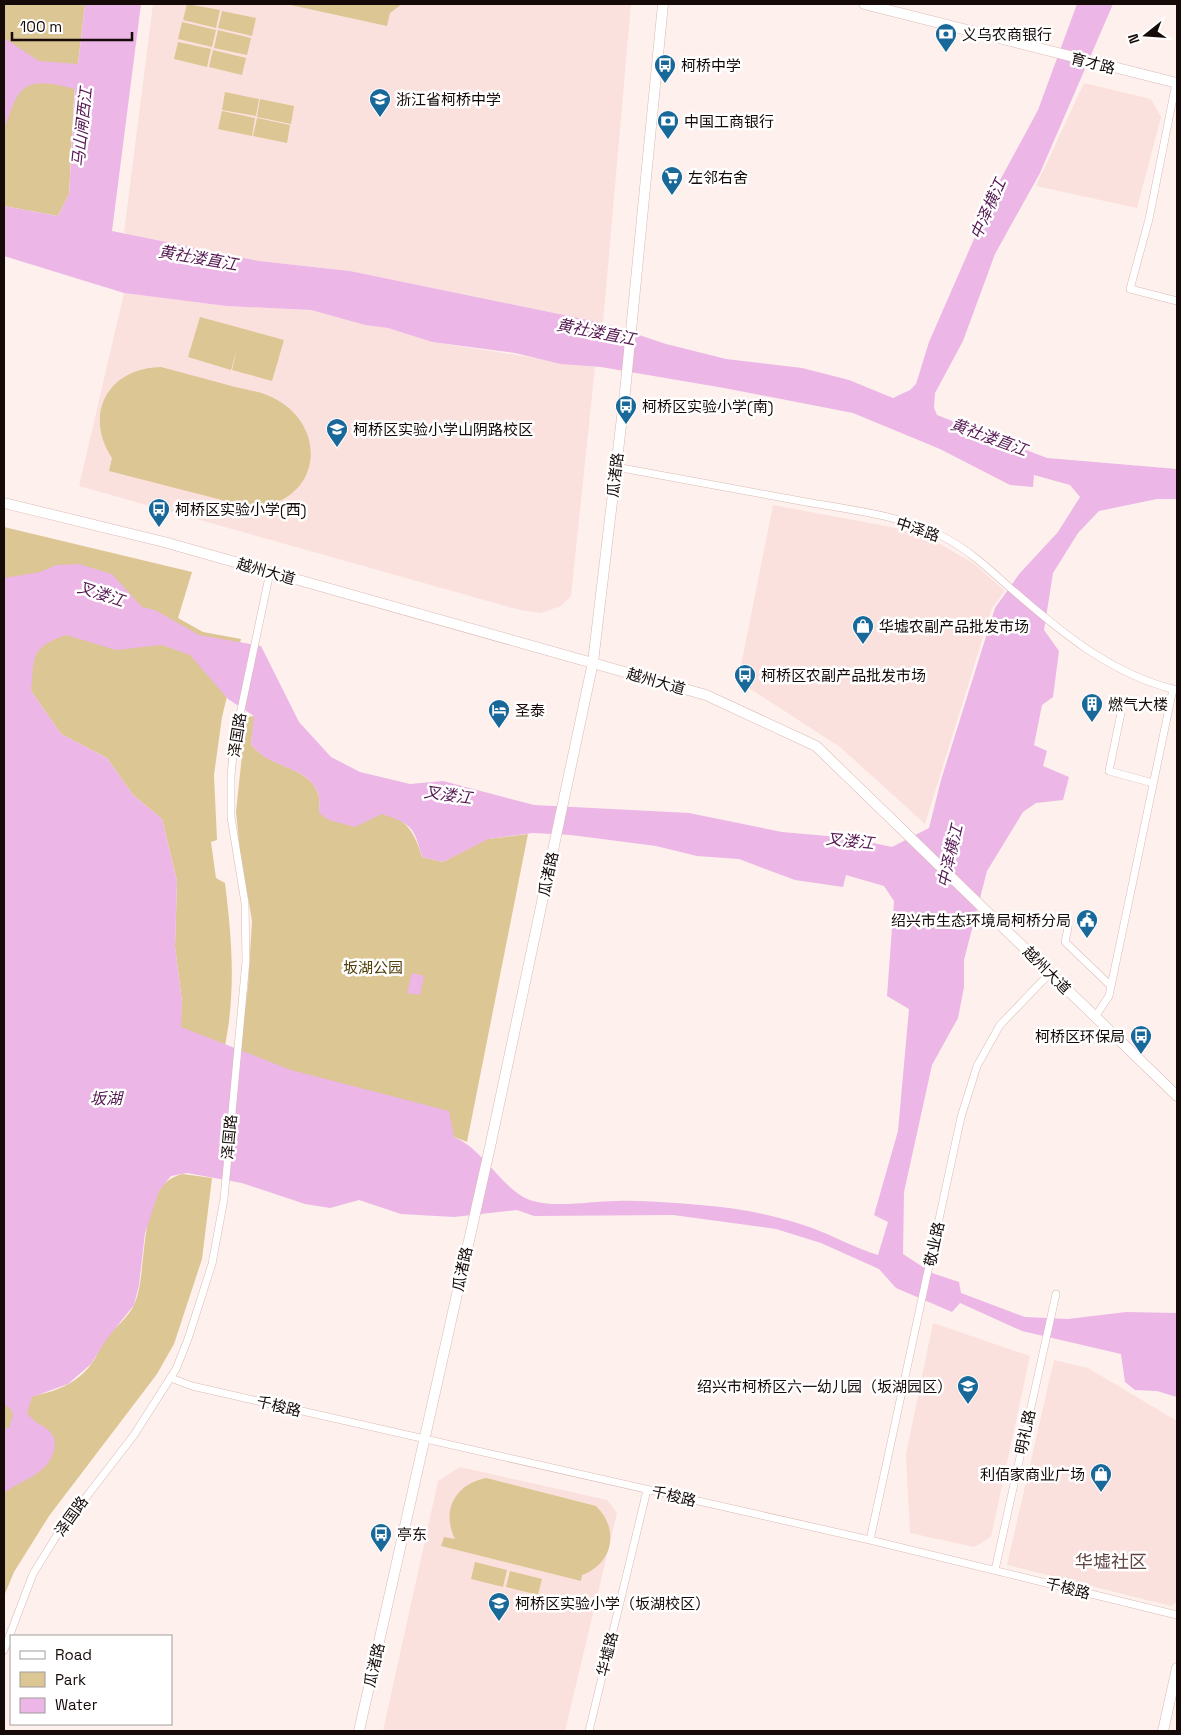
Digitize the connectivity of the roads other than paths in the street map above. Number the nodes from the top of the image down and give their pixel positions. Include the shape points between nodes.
1 (663, 4) edge
2 (864, 4) edge
3 (1177, 83) edge
4 (1177, 301) edge
5 (616, 467) junction
6 (4, 503) edge
7 (270, 572) junction
8 (593, 662) junction
9 (1175, 689) edge
10 (1121, 713) dead end
11 (1153, 783) junction
12 (1068, 928) dead end
13 (1050, 974) junction
14 (1111, 986) junction
15 (1095, 1017) junction
16 (1177, 1096) edge
17 (1056, 1294) dead end
18 (170, 1378) junction
19 (425, 1439) junction
20 (647, 1490) junction
21 (870, 1540) junction
22 (994, 1570) junction
23 (1177, 1615) edge
24 (4, 1650) edge
25 (1177, 1668) edge
26 (359, 1731) edge
27 (589, 1731) edge
28 (1163, 1731) edge

1 - 5 street, 瓜渚路
2 - 3 street, 育才路
3 - 4 street via 1149,219 1130,289
5 - 8 street, 瓜渚路
5 - 9 street, 中泽路 via 862,512 918,526 972,553 1090,652
6 - 7 street, 越州大道
7 - 8 street, 越州大道
7 - 18 street, 泽国路 via 233,751 231,809 245,903 246,961 224,1199 204,1293
8 - 13 street, 越州大道 via 706,695 816,746
8 - 19 street, 瓜渚路
9 - 11 street
10 - 11 street via 1109,771
11 - 14 street
12 - 14 street via 1065,942
13 - 15 street, 越州大道
13 - 21 street, 敬业路 via 1000,1025 977,1066 961,1117
14 - 15 street via 1109,996
15 - 16 street, 越州大道
17 - 22 street, 明礼路
18 - 19 street, 千梭路 via 192,1386
18 - 24 street, 泽国路 via 134,1435 57,1535 33,1574
19 - 20 street, 千梭路
19 - 26 street, 瓜渚路
20 - 21 street, 千梭路
20 - 27 street, 华墟路
21 - 22 street, 千梭路
22 - 23 street, 千梭路
25 - 28 street

